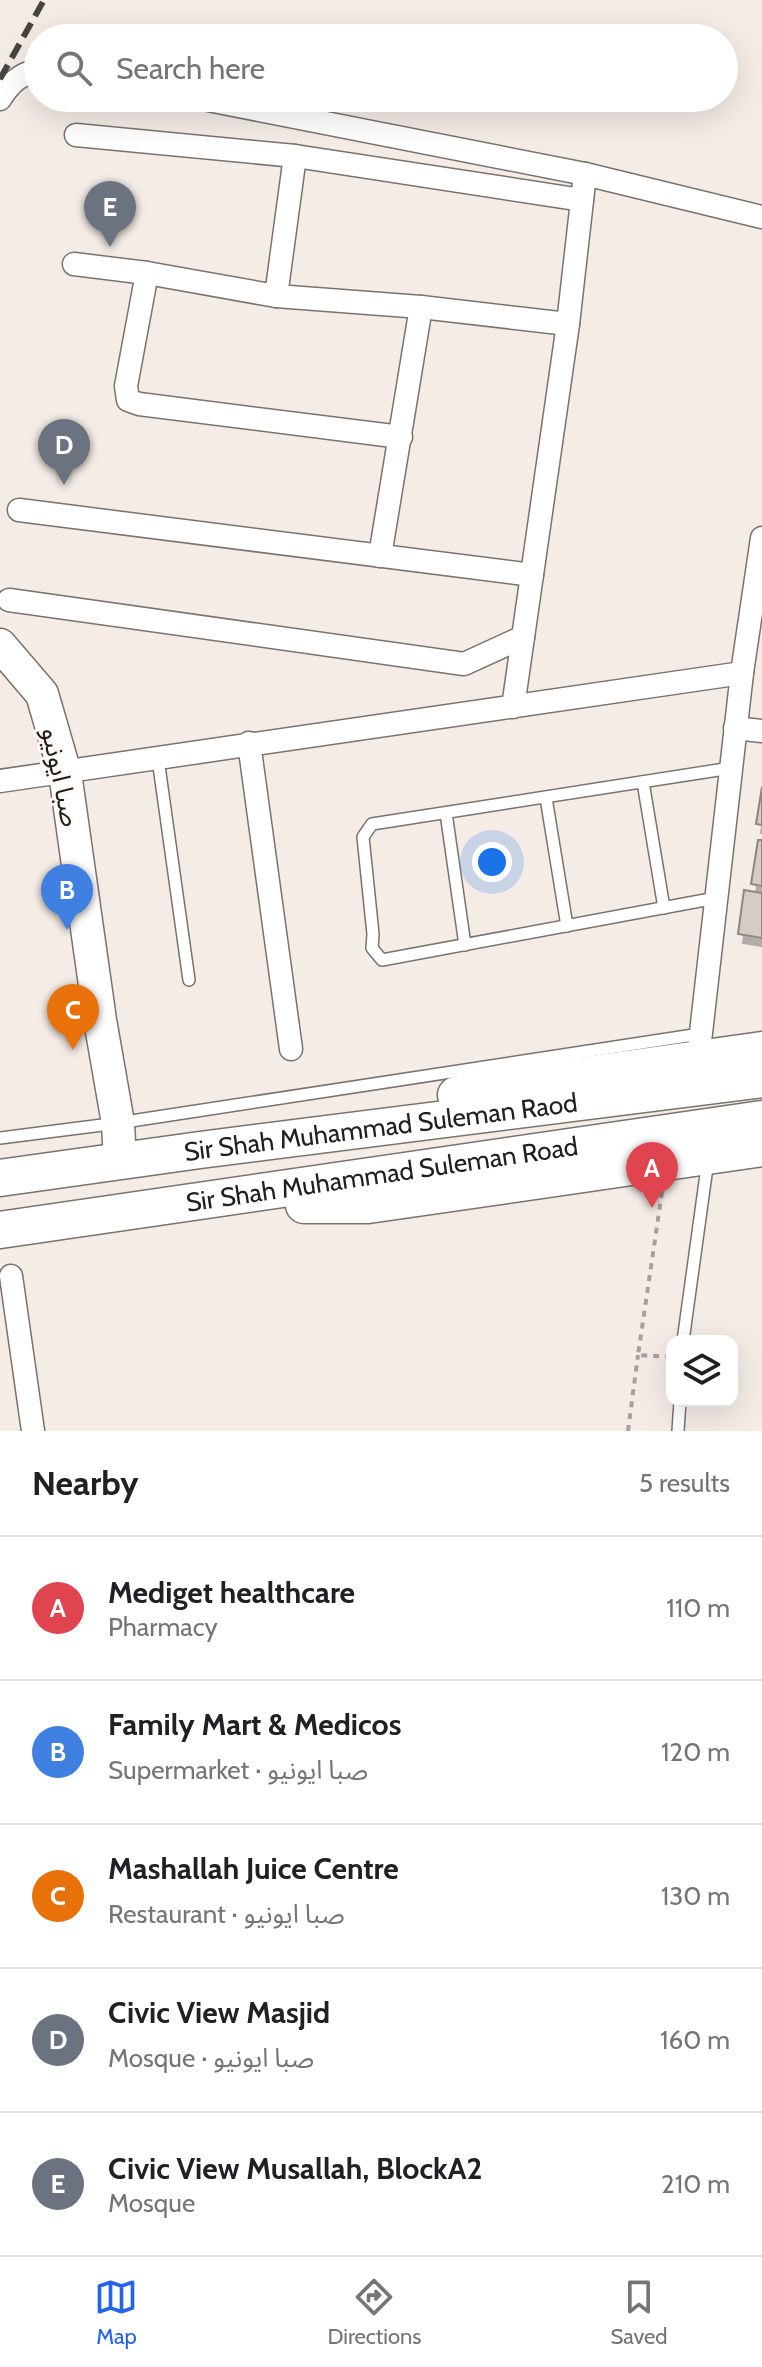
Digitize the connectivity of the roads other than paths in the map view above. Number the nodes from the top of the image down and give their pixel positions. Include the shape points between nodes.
1 (24, 74) edge
2 (0, 99) edge
3 (269, 112) edge
4 (76, 135) dead end
5 (295, 156) junction
6 (585, 174) junction
7 (582, 200) junction
8 (762, 217) edge
9 (74, 264) dead end
10 (147, 273) junction
11 (276, 296) junction
12 (421, 307) junction
13 (568, 324) junction
14 (401, 437) junction
15 (19, 510) dead end
16 (762, 538) edge
17 (380, 556) junction
18 (532, 575) junction
19 (9, 600) dead end
20 (523, 637) junction
21 (0, 645) edge
22 (742, 673) junction
23 (513, 707) junction
24 (735, 728) junction
25 (762, 731) edge
26 (249, 743) junction
27 (158, 759) junction
28 (731, 768) junction
29 (65, 773) junction
30 (0, 781) edge
31 (643, 782) junction
32 (546, 798) junction
33 (446, 813) junction
34 (716, 898) junction
35 (664, 908) junction
36 (567, 926) junction
37 (465, 945) junction
38 (189, 980) dead end
39 (699, 1046) junction
40 (291, 1049) dead end
41 (762, 1050) edge
42 (762, 1079) edge
43 (762, 1119) edge
44 (118, 1123) junction
45 (0, 1138) edge
46 (762, 1148) edge
47 (200, 1150) junction
48 (762, 1154) edge
49 (708, 1156) junction
50 (120, 1162) junction
51 (0, 1178) edge
52 (187, 1204) junction
53 (0, 1230) edge
54 (5, 1277) edge
55 (684, 1335) edge
56 (680, 1407) edge
57 (33, 1431) edge
58 (678, 1431) edge

1 - 2 street
3 - 6 street
4 - 5 street
5 - 7 street
5 - 11 street
6 - 7 street
6 - 8 street
7 - 13 street
9 - 10 street
10 - 11 street
10 - 14 street via 126,386 128,400
11 - 12 street
12 - 13 street
12 - 14 street
13 - 18 street
14 - 17 street
15 - 17 street
16 - 22 street
17 - 18 street
18 - 20 street
19 - 20 street via 464,664
20 - 23 street
21 - 29 main road, صبا ایونیو via 42,694
22 - 23 street
22 - 24 street
23 - 26 street
24 - 25 street
24 - 28 street
26 - 27 street
26 - 40 street
27 - 29 street
27 - 38 lane
28 - 31 lane
28 - 34 street
29 - 30 street
29 - 44 main road, صبا ایونیو
31 - 32 lane
31 - 35 lane
32 - 33 lane
32 - 36 lane
33 - 37 lane
33 - 37 lane via 372,824 363,837 372,948 382,960
34 - 35 lane
34 - 39 street
35 - 36 lane
36 - 37 lane
39 - 41 highway
39 - 44 lane
39 - 47 highway
42 - 47 highway, Sir Shah Muhammad Suleman Raod
43 - 52 highway, Sir Shah Muhammad Suleman Road
44 - 45 lane
44 - 50 main road, صبا ایونیو
46 - 49 highway
47 - 50 highway, Sir Shah Muhammad Suleman Raod
48 - 49 highway
49 - 52 highway via 368,1205
49 - 55 lane
50 - 51 highway, Sir Shah Muhammad Suleman Raod
52 - 53 highway, Sir Shah Muhammad Suleman Road
54 - 57 street
56 - 58 lane

